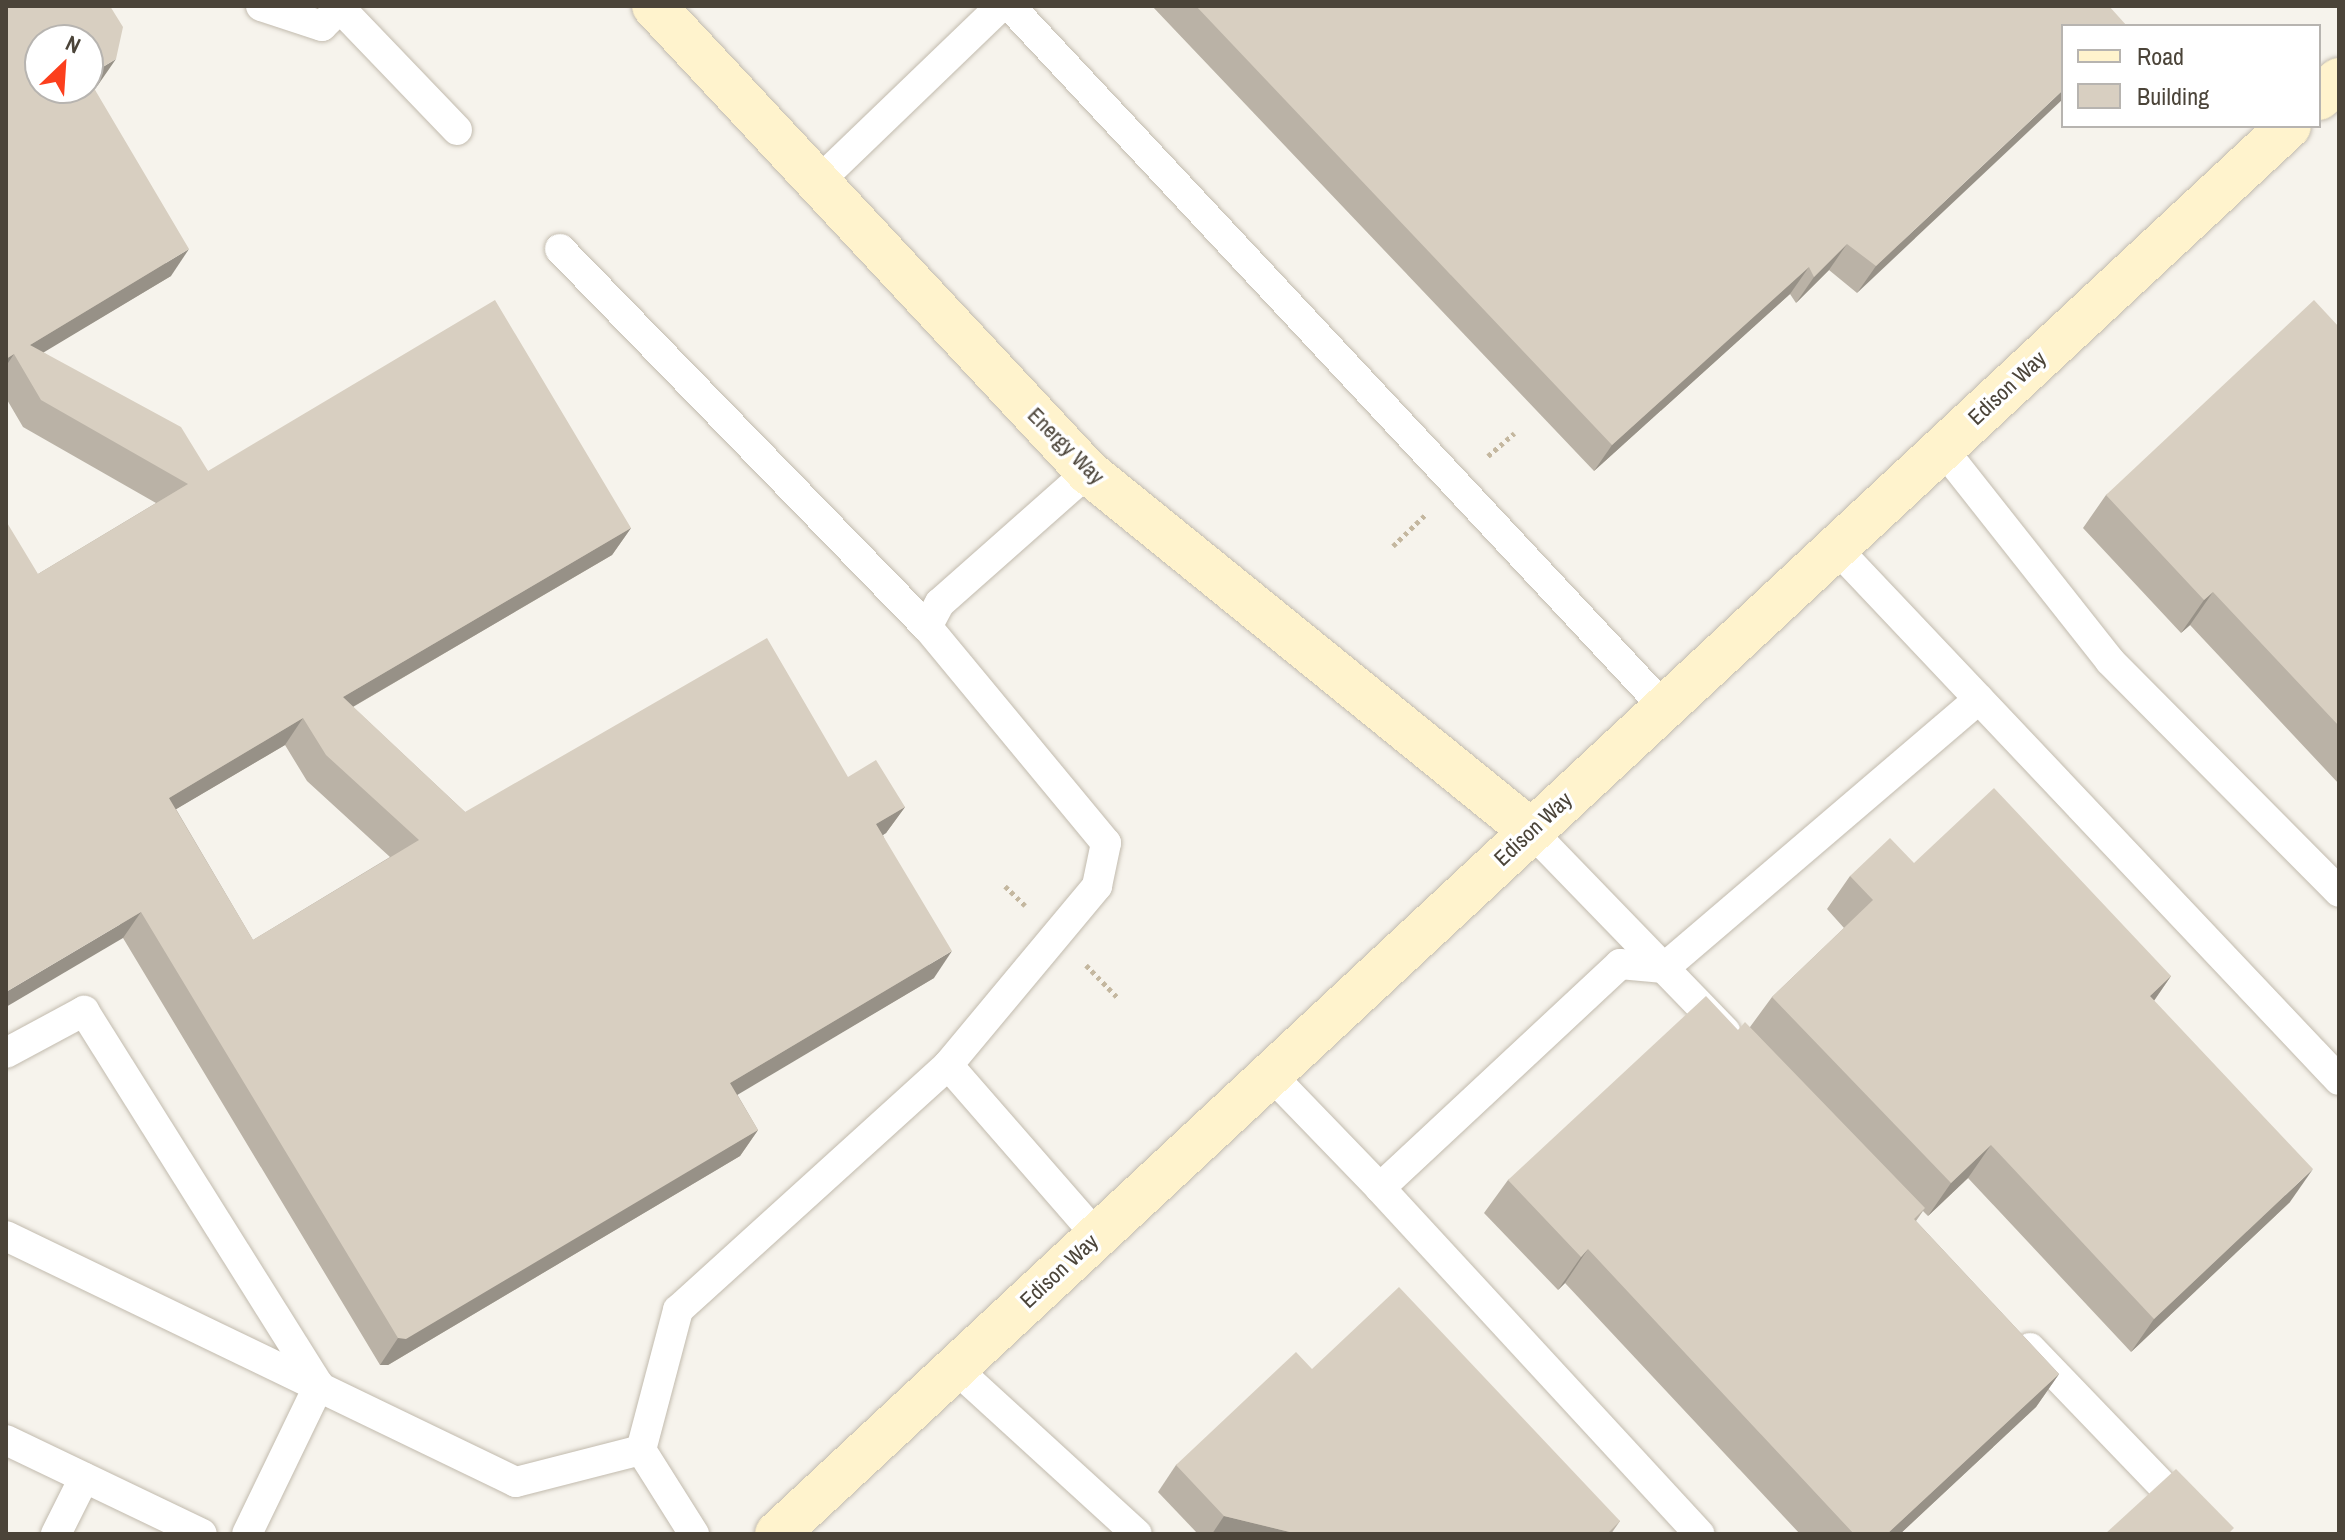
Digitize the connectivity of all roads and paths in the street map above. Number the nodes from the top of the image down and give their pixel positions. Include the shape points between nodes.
1 (261, 6) edge
2 (654, 6) edge
3 (1001, 6) edge
4 (1010, 6) edge
5 (341, 7) edge
6 (2339, 80) edge
7 (2321, 96) edge
8 (2287, 128) edge
9 (457, 130) dead end
10 (817, 183) junction
11 (560, 249) dead end
12 (1942, 448) junction
13 (1088, 472) junction
14 (1836, 548) junction
15 (927, 627) junction
16 (1979, 699) junction
17 (1664, 707) junction
18 (1531, 831) junction
19 (2339, 892) edge
20 (1664, 968) junction
21 (1741, 1047) edge
22 (6, 1053) edge
23 (948, 1065) junction
24 (1270, 1074) junction
25 (2339, 1080) edge
26 (1380, 1188) junction
27 (6, 1236) edge
28 (1097, 1236) junction
29 (2013, 1330) edge
30 (955, 1368) junction
31 (319, 1385) junction
32 (6, 1440) edge
33 (641, 1450) junction
34 (84, 1478) junction
35 (56, 1534) edge
36 (202, 1534) edge
37 (247, 1534) edge
38 (694, 1534) edge
39 (777, 1534) edge
40 (1137, 1534) edge
41 (1699, 1534) edge
42 (2209, 1534) edge

1 - 5 lane via 322,26
2 - 10 street, Energy Way
3 - 10 lane
4 - 17 lane
5 - 9 lane
6 - 7 street
8 - 12 street, Edison Way
10 - 13 street, Energy Way
11 - 15 lane
12 - 14 street, Edison Way
12 - 19 lane via 2110,661
13 - 15 lane via 940,603
13 - 18 street, Energy Way
14 - 16 lane
14 - 17 street, Edison Way
15 - 23 lane via 1106,843 1097,886
16 - 20 lane
16 - 25 lane
17 - 18 street, Edison Way
18 - 20 lane
18 - 24 street, Edison Way
20 - 21 lane
20 - 26 lane via 1620,964
22 - 31 lane via 84,1011
23 - 28 lane
23 - 33 lane via 678,1310
24 - 26 lane
24 - 28 street, Edison Way
26 - 41 lane
27 - 31 lane
28 - 30 street, Edison Way
29 - 42 lane
30 - 39 street, Edison Way
30 - 40 lane
31 - 33 lane via 516,1482
31 - 37 lane
32 - 34 lane
33 - 38 lane
34 - 35 lane
34 - 36 lane

